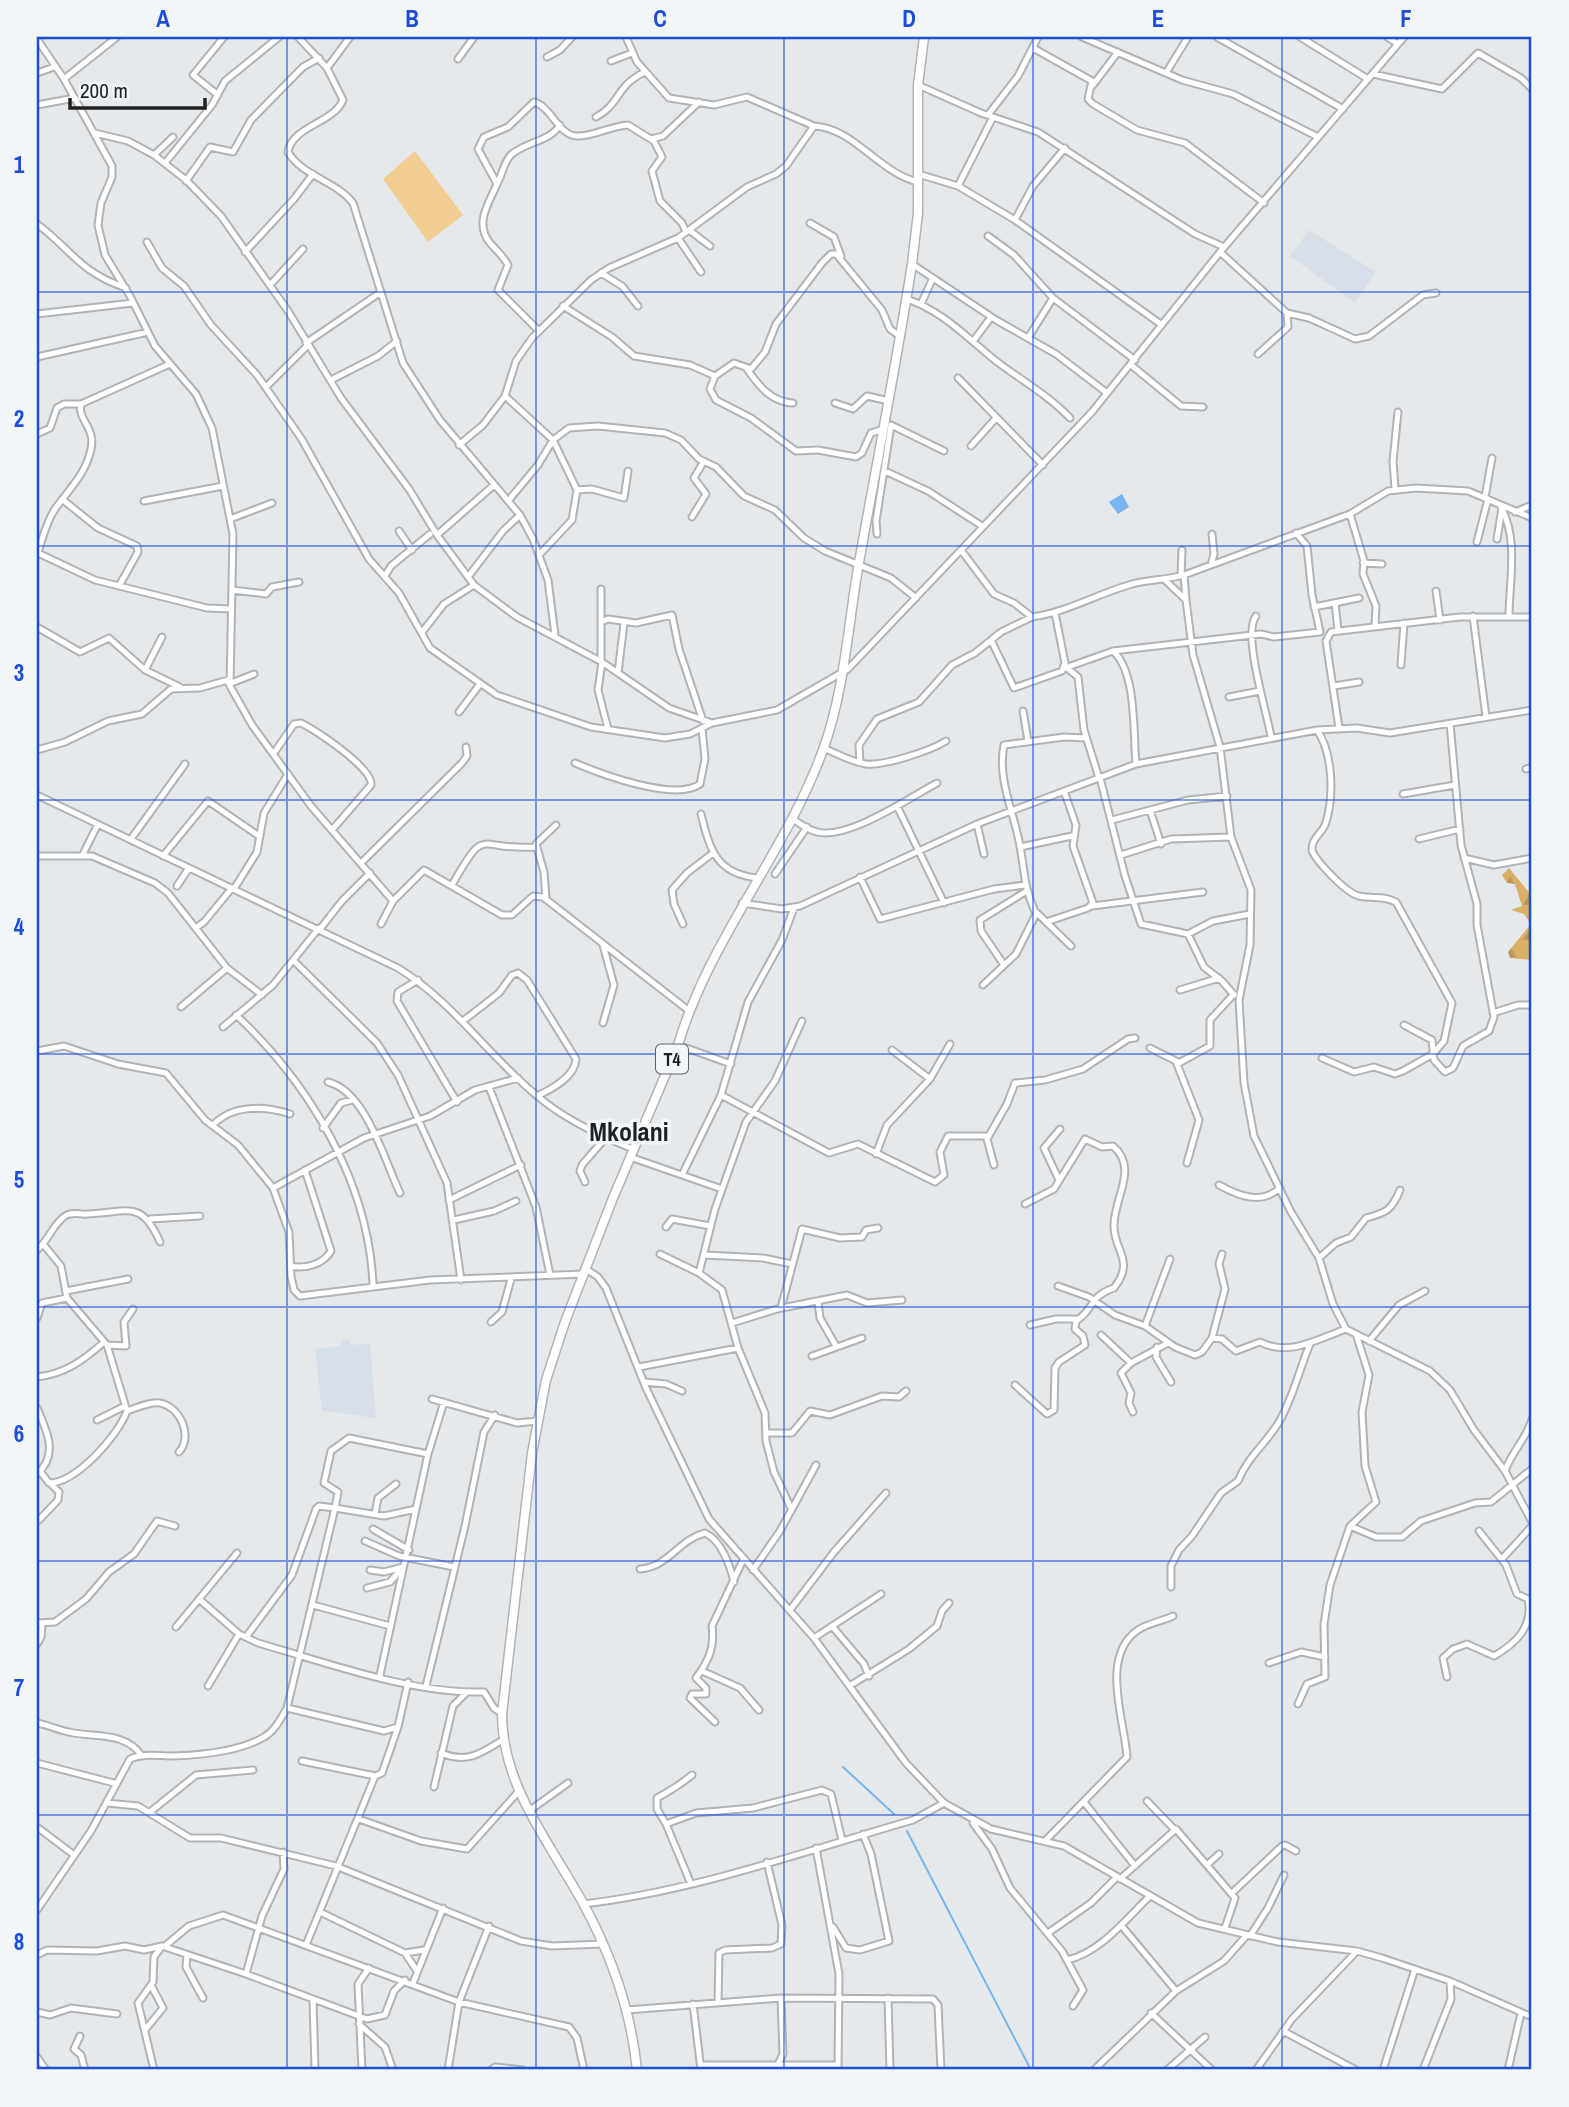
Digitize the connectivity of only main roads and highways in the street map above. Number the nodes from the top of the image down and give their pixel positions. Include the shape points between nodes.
1 (924, 37) edge
2 (636, 2070) edge

1 - 2 highway, T4 via 912,264 887,426 824,748 793,819 742,903 688,1010 555,1350 537,1421 502,1714 507,1759 529,1811 603,1944 627,2010

